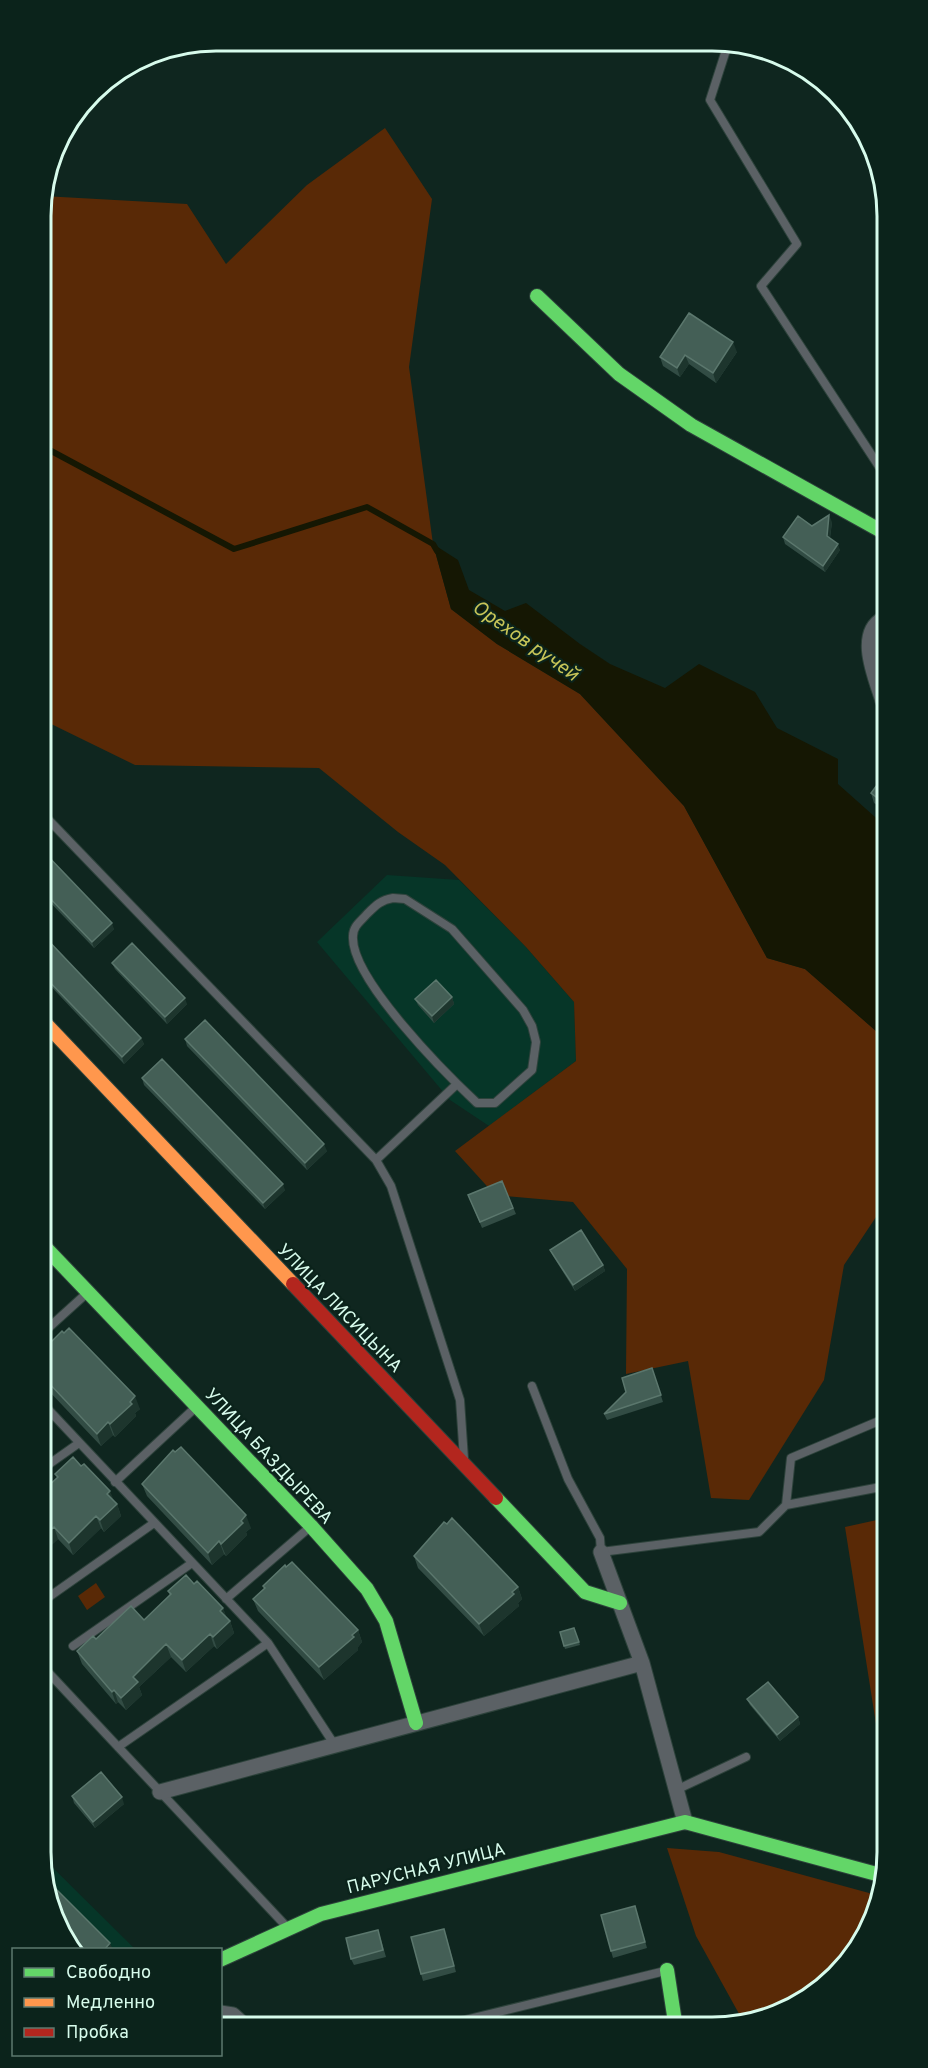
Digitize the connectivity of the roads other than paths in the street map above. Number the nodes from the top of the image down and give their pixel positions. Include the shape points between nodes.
1 (726, 52) edge
2 (537, 296) dead end
3 (877, 463) edge
4 (877, 529) edge
5 (877, 622) edge
6 (877, 681) edge
7 (51, 822) edge
8 (51, 1029) edge
9 (457, 1084) junction
10 (376, 1160) junction
11 (51, 1253) edge
12 (88, 1292) junction
13 (51, 1326) edge
14 (532, 1386) dead end
15 (197, 1406) junction
16 (51, 1413) edge
17 (877, 1422) edge
18 (79, 1443) junction
19 (51, 1463) edge
20 (464, 1464) junction
21 (116, 1482) junction
22 (877, 1488) edge
23 (786, 1505) junction
24 (154, 1523) junction
25 (311, 1526) junction
26 (601, 1552) junction
27 (192, 1563) junction
28 (51, 1595) edge
29 (226, 1599) junction
30 (620, 1603) junction
31 (268, 1643) junction
32 (73, 1646) dead end
33 (642, 1663) junction
34 (51, 1675) edge
35 (416, 1723) junction
36 (334, 1744) junction
37 (118, 1747) junction
38 (746, 1757) dead end
39 (676, 1790) junction
40 (160, 1792) junction
41 (684, 1822) junction
42 (876, 1874) edge
43 (287, 1927) junction
44 (222, 1959) edge
45 (667, 1970) joint
46 (477, 2017) edge
47 (674, 2017) edge

1 - 3 lane via 710,100 797,244 761,286
2 - 4 street via 620,374 692,425
5 - 6 street via 870,634
7 - 10 lane
8 - 20 street, УЛИЦА ЛИСИЦЫНА
9 - 9 lane via 477,1103 495,1103 531,1070 536,1042 532,1026 523,1010 452,929 405,899 381,900 355,927 355,950 380,1000
9 - 10 lane
10 - 20 lane via 391,1186 460,1400
11 - 12 street, УЛИЦА БАЗДЫРЕВА
12 - 13 lane
12 - 15 street, УЛИЦА БАЗДЫРЕВА
14 - 26 lane via 568,1479 600,1538
15 - 21 lane
15 - 25 street, УЛИЦА БАЗДЫРЕВА
16 - 18 lane
17 - 23 lane via 790,1458
18 - 19 lane
18 - 21 lane
20 - 30 street, УЛИЦА ЛИСИЦЫНА via 585,1592
21 - 24 lane
22 - 23 lane
23 - 26 lane via 759,1532
24 - 27 lane
24 - 28 lane
25 - 29 lane
25 - 35 street, УЛИЦА БАЗДЫРЕВА via 367,1589 386,1621
26 - 30 street
27 - 29 lane
27 - 32 lane
29 - 31 lane
30 - 33 street
31 - 36 lane
31 - 37 lane
33 - 35 street
33 - 39 street
34 - 37 lane
35 - 36 street
36 - 40 street
37 - 40 lane
38 - 39 lane
39 - 41 street
40 - 43 lane
41 - 42 street
41 - 43 street, ПАРУСНАЯ УЛИЦА via 392,1895
43 - 44 street, ПАРУСНАЯ УЛИЦА via 255,1947
45 - 46 lane
45 - 47 street

